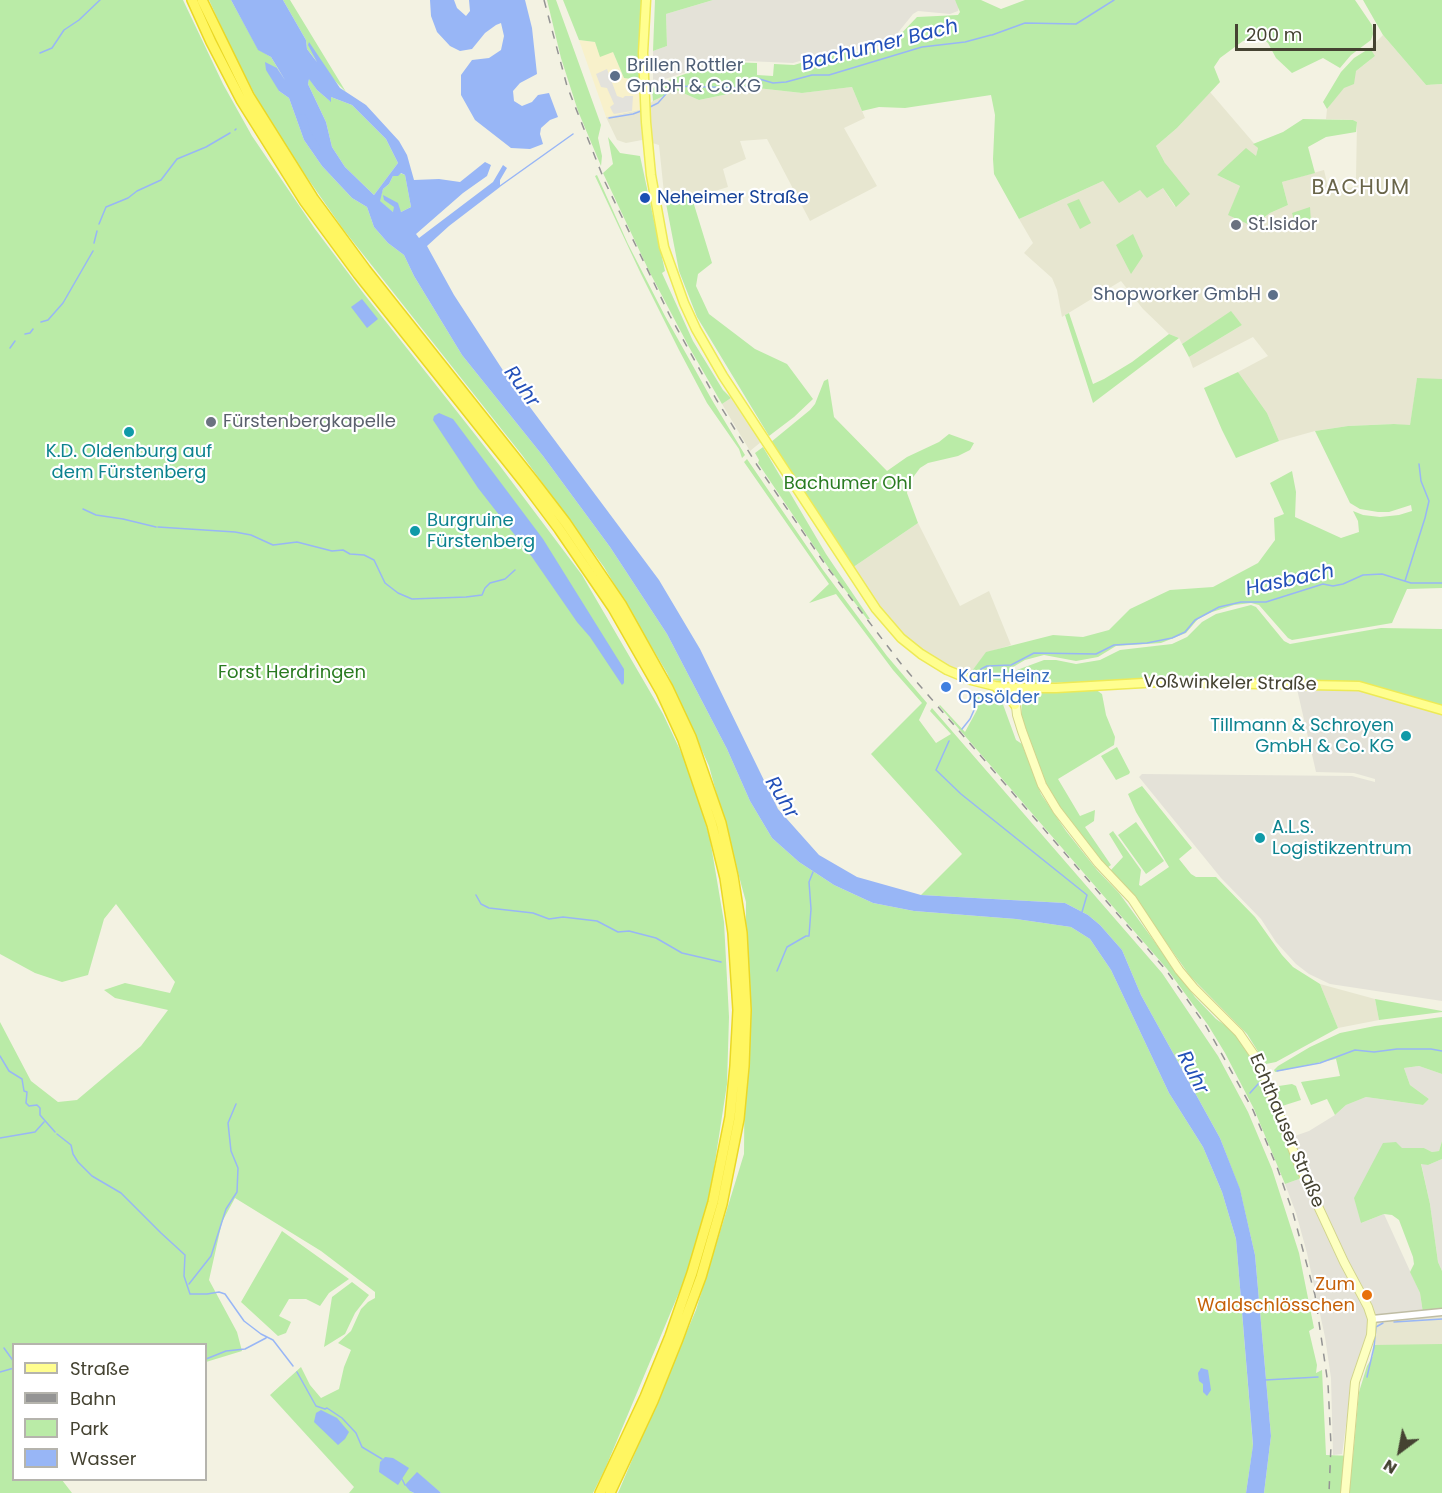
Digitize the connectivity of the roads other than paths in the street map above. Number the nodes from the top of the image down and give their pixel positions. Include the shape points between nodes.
1 (192, 0) edge
2 (202, 0) edge
3 (646, 0) edge
4 (994, 686) junction
5 (1014, 688) junction
6 (1015, 705) junction
7 (1442, 710) edge
8 (1442, 1312) edge
9 (1372, 1319) junction
10 (600, 1493) edge
11 (610, 1493) edge
12 (1345, 1493) edge

1 - 10 highway via 241,100 305,202 539,502 613,608 661,692 683,740 712,825 725,878 734,944 738,1010 730,1117 713,1202 692,1273 645,1397
2 - 11 highway via 249,96 313,198 372,279 560,515 621,604 669,688 691,736 721,823 742,933 746,1010 738,1119 722,1204 701,1277 657,1390
3 - 4 main road, Voßwinkeler Straße via 643,53 653,197 671,270 696,329 886,622 934,663
4 - 5 main road, Voßwinkeler Straße
4 - 6 main road
5 - 6 main road, Echthauser Straße
5 - 7 main road, Voßwinkeler Straße via 1161,682 1359,686
6 - 9 main road, Echthauser Straße via 1039,777 1057,810 1132,899 1189,982 1253,1052 1298,1163
8 - 9 street
9 - 12 main road via 1370,1341 1355,1382

